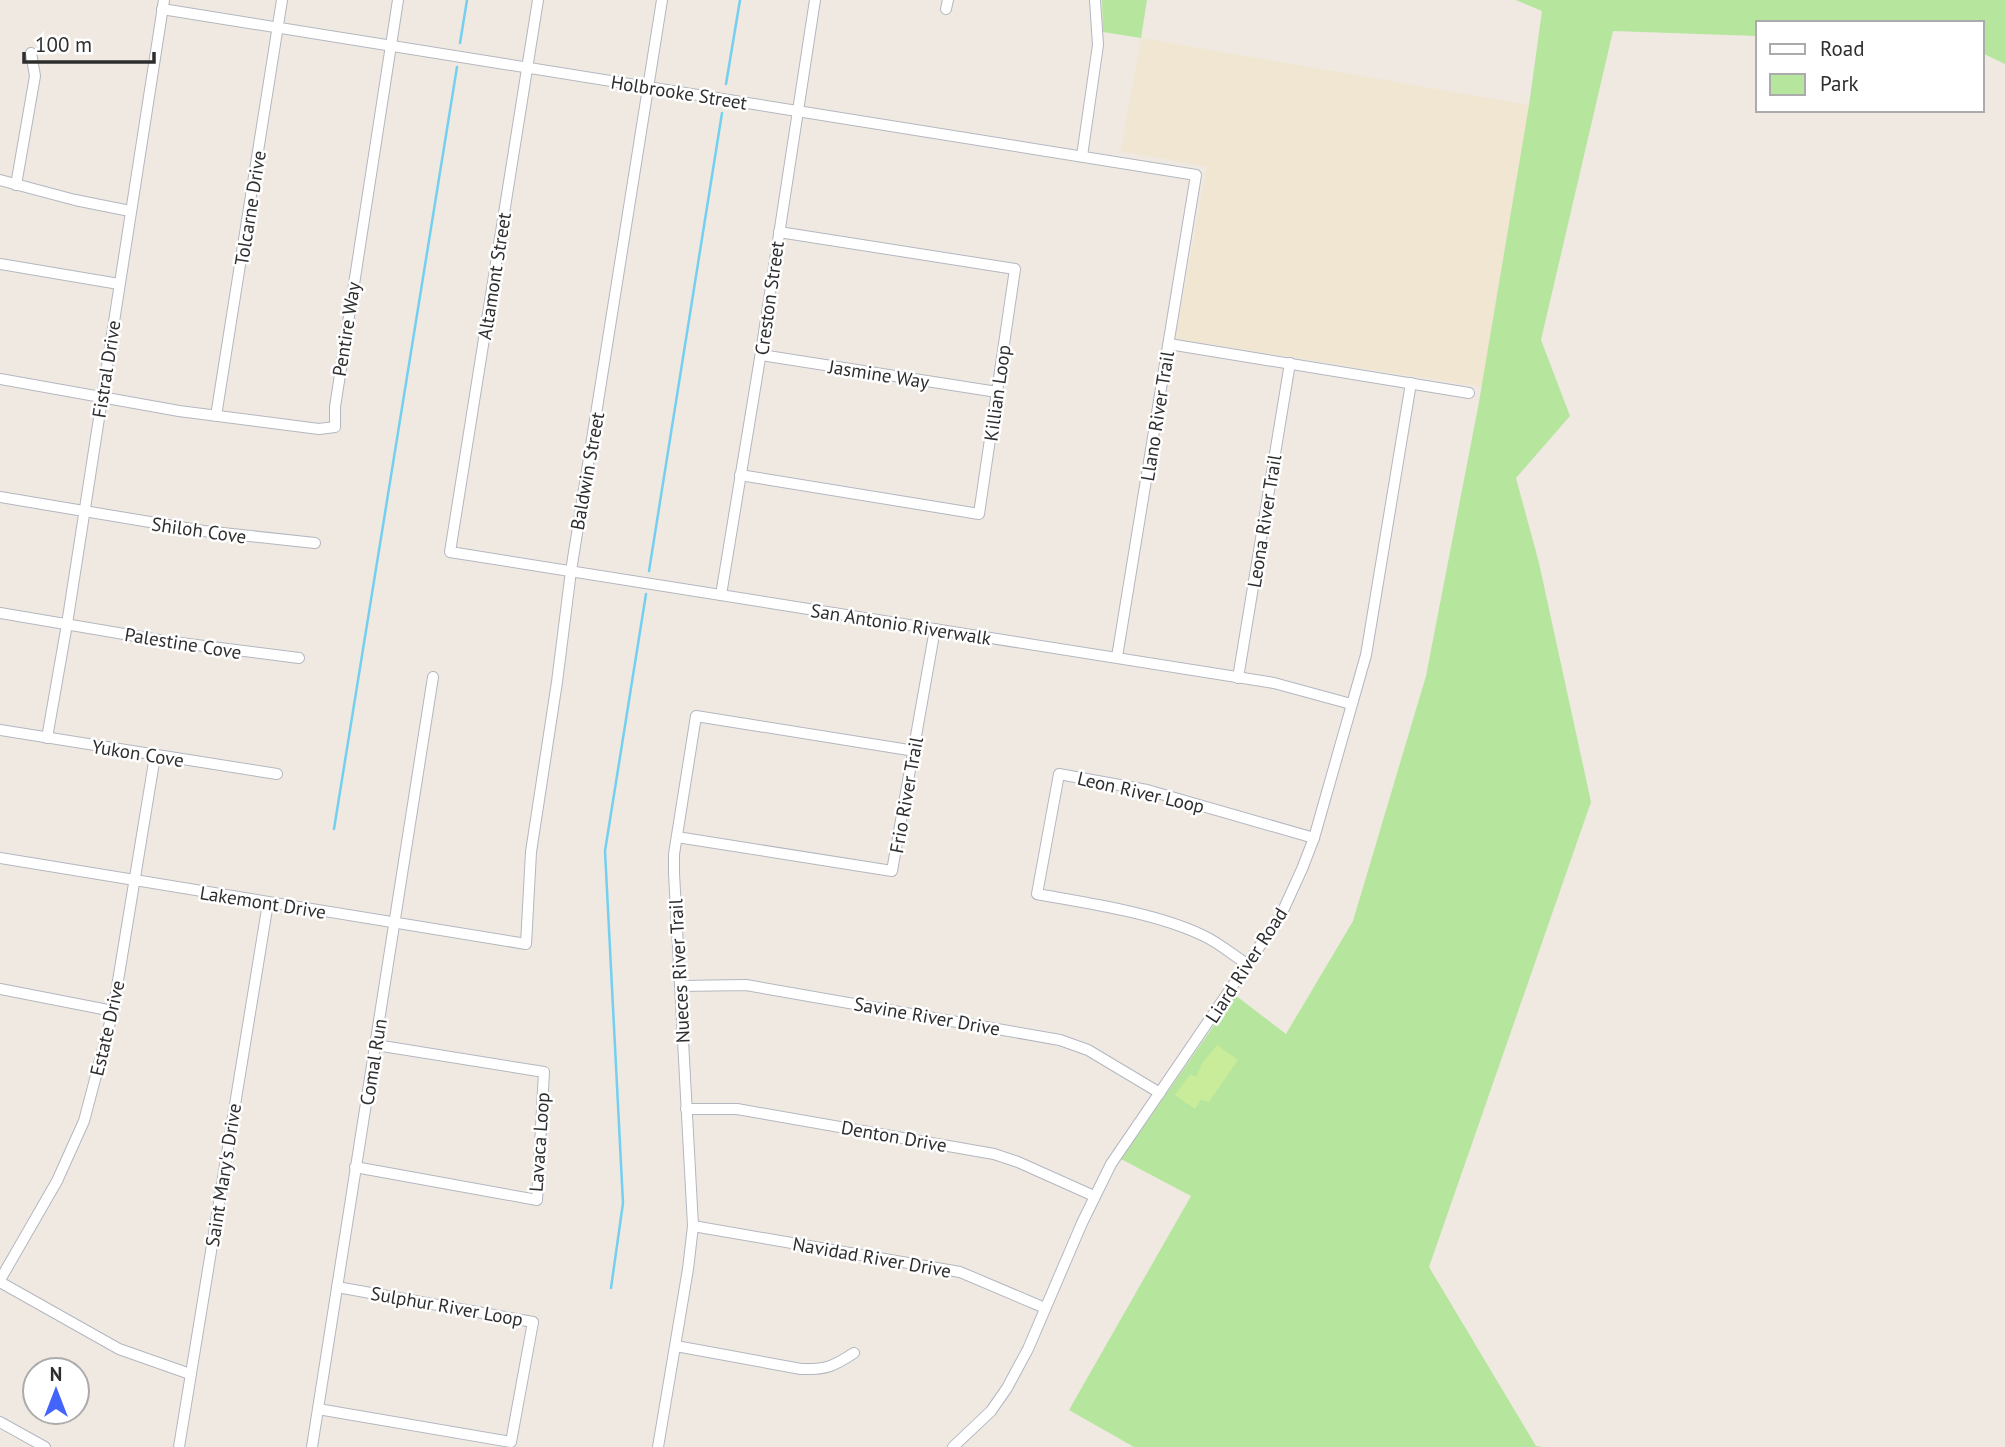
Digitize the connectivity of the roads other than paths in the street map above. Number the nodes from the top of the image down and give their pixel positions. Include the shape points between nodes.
1 (282, 0) edge
2 (398, 0) edge
3 (538, 0) edge
4 (662, 0) edge
5 (815, 0) edge
6 (1095, 0) edge
7 (163, 4) edge
8 (277, 27) junction
9 (391, 45) junction
10 (31, 53) dead end
11 (527, 67) junction
12 (649, 87) junction
13 (798, 111) junction
14 (1082, 156) junction
15 (1196, 175) joint
16 (0, 180) edge
17 (16, 185) junction
18 (130, 211) junction
19 (779, 232) junction
20 (0, 264) edge
21 (119, 284) junction
22 (1169, 344) junction
23 (761, 355) junction
24 (1290, 363) junction
25 (0, 379) edge
26 (1411, 383) junction
27 (997, 392) junction
28 (1469, 393) dead end
29 (102, 398) junction
30 (216, 416) junction
31 (740, 475) junction
32 (0, 497) edge
33 (84, 512) junction
34 (315, 543) dead end
35 (450, 552) joint
36 (571, 571) junction
37 (721, 595) junction
38 (0, 613) edge
39 (67, 624) junction
40 (935, 629) junction
41 (1116, 657) junction
42 (299, 658) dead end
43 (433, 677) dead end
44 (1238, 678) junction
45 (1351, 704) junction
46 (0, 730) edge
47 (47, 738) junction
48 (915, 751) junction
49 (155, 756) junction
50 (277, 774) dead end
51 (677, 837) junction
52 (1314, 838) junction
53 (0, 859) edge
54 (133, 881) junction
55 (268, 903) junction
56 (394, 922) junction
57 (526, 944) joint
58 (1248, 965) junction
59 (680, 986) junction
60 (0, 989) edge
61 (113, 1011) junction
62 (376, 1045) junction
63 (1160, 1093) junction
64 (687, 1109) junction
65 (355, 1167) junction
66 (1094, 1196) junction
67 (693, 1226) junction
68 (0, 1281) edge
69 (337, 1287) junction
70 (1045, 1308) junction
71 (676, 1346) junction
72 (855, 1353) dead end
73 (190, 1374) junction
74 (318, 1409) junction
75 (0, 1422) edge
76 (45, 1447) edge
77 (179, 1447) edge
78 (312, 1447) edge
79 (658, 1447) edge
80 (953, 1447) edge

1 - 8 street, Tolcarne Drive
2 - 9 street, Pentire Way
3 - 11 street, Altamont Street
4 - 12 street, Baldwin Street
5 - 13 street, Creston Street
6 - 14 street via 1098,46
7 - 8 street, Holbrooke Street
7 - 18 street, Fistral Drive
8 - 9 street, Holbrooke Street
8 - 30 street, Tolcarne Drive
9 - 11 street, Holbrooke Street
9 - 30 street, Pentire Way via 335,427
10 - 17 street via 35,76
11 - 12 street, Holbrooke Street
11 - 35 street, Altamont Street
12 - 13 street, Holbrooke Street
12 - 36 street, Baldwin Street
13 - 14 street, Holbrooke Street
13 - 19 street, Creston Street
14 - 15 street, Holbrooke Street
15 - 22 street, Llano River Trail
16 - 17 street
17 - 18 street
18 - 21 street, Fistral Drive
19 - 23 street, Creston Street
19 - 27 street, Killian Loop via 1015,269
20 - 21 street
21 - 29 street, Fistral Drive
22 - 24 street
22 - 41 street, Llano River Trail
23 - 27 street, Jasmine Way
23 - 31 street, Creston Street
24 - 26 street
24 - 44 street, Leona River Trail
25 - 29 street, Pentire Way
26 - 28 street
26 - 45 street, Liard River Road via 1375,609
27 - 31 street, Killian Loop via 979,514
29 - 30 street, Pentire Way
29 - 33 street, Fistral Drive
31 - 37 street, Creston Street
32 - 33 street, Shiloh Cove
33 - 34 street, Shiloh Cove
33 - 39 street, Fistral Drive
35 - 36 street, San Antonio Riverwalk
36 - 37 street, San Antonio Riverwalk
36 - 57 street, Baldwin Street via 531,852
37 - 40 street, San Antonio Riverwalk
38 - 39 street, Palestine Cove
39 - 42 street, Palestine Cove
39 - 47 street, Fistral Drive
40 - 41 street, San Antonio Riverwalk
40 - 48 street, Frio River Trail
41 - 44 street, San Antonio Riverwalk
43 - 56 street, Comal Run
44 - 45 street, San Antonio Riverwalk
45 - 52 street, Liard River Road
46 - 47 street, Yukon Cove
47 - 49 street, Yukon Cove
48 - 51 street, Frio River Trail via 892,870
48 - 51 street, Nueces River Trail via 696,716
49 - 50 street, Yukon Cove
49 - 54 street, Estate Drive
51 - 59 street, Nueces River Trail via 674,873
52 - 58 street, Liard River Road via 1281,915
52 - 58 street, Leon River Loop via 1147,790 1059,774 1037,894 1174,925 1202,935
53 - 54 street, Lakemont Drive
54 - 55 street, Lakemont Drive
54 - 61 street, Estate Drive
55 - 56 street, Lakemont Drive
55 - 73 street, Saint Mary's Drive
56 - 57 street, Lakemont Drive
56 - 62 street, Comal Run
58 - 63 street, Liard River Road
59 - 63 street, Savine River Drive via 746,985 1060,1040 1088,1050
59 - 64 street, Nueces River Trail
60 - 61 street
61 - 68 street, Estate Drive via 84,1121 57,1181
62 - 65 street, Comal Run
62 - 65 street, Lavaca Loop via 544,1072 537,1200
63 - 66 street, Liard River Road via 1123,1144
64 - 66 street, Denton Drive via 737,1109 994,1154
64 - 67 street, Nueces River Trail
65 - 69 street, Comal Run
66 - 70 street, Liard River Road
67 - 70 street, Navidad River Drive via 960,1272
67 - 71 street, Nueces River Trail
68 - 73 street via 119,1349
69 - 74 street, Comal Run
69 - 74 street, Sulphur River Loop via 533,1321 511,1442
70 - 80 street, Liard River Road via 1007,1388 991,1411
71 - 72 street via 820,1370
71 - 79 street, Nueces River Trail
73 - 77 street, Saint Mary's Drive
74 - 78 street, Comal Run
75 - 76 street

